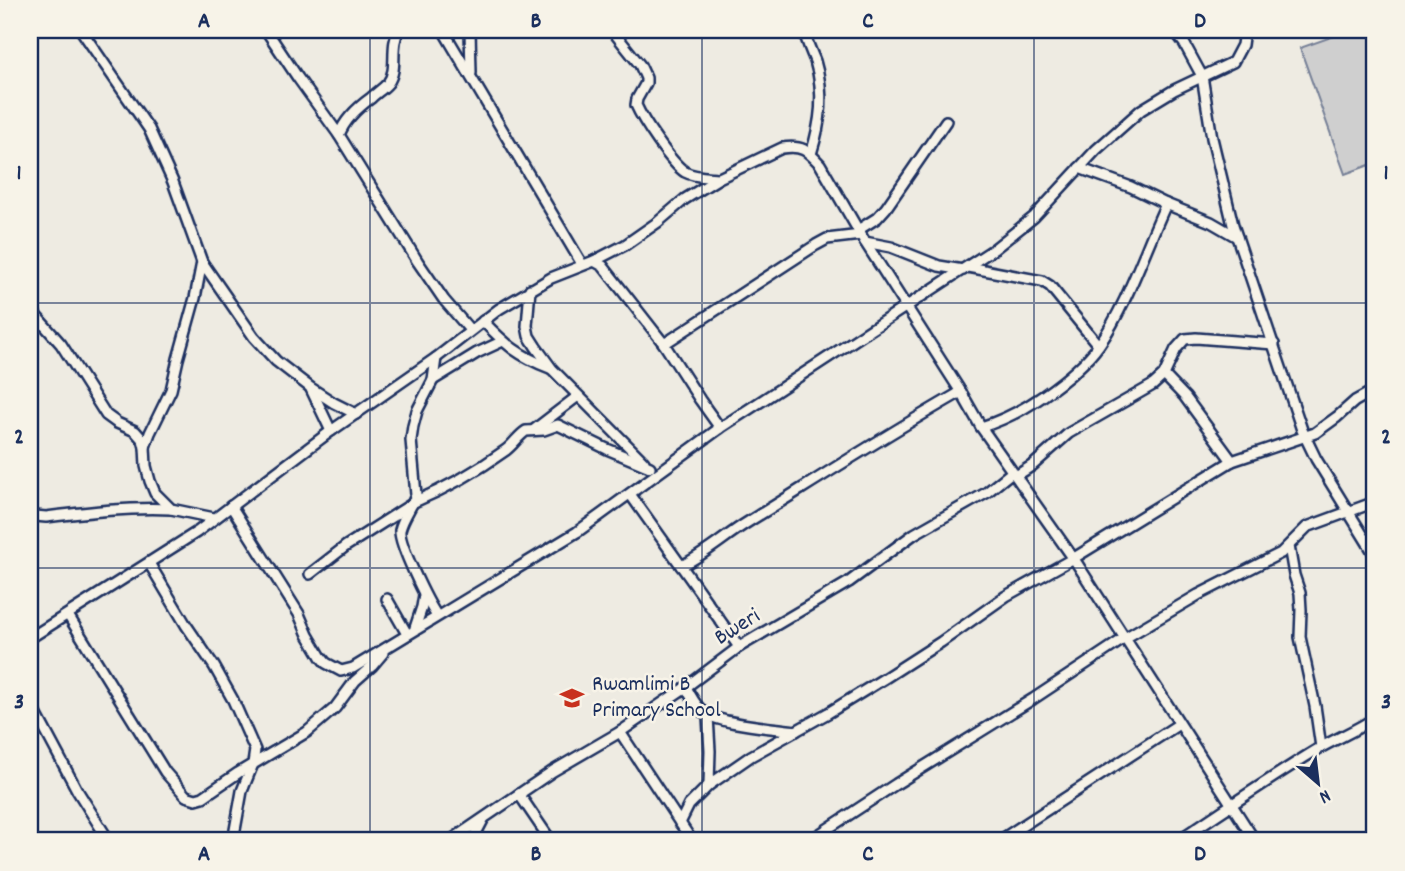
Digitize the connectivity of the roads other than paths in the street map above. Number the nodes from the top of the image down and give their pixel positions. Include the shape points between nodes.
1 (81, 30) edge
2 (266, 30) edge
3 (399, 30) edge
4 (443, 30) edge
5 (470, 30) edge
6 (612, 30) edge
7 (804, 30) edge
8 (1174, 30) edge
9 (1244, 30) edge
10 (471, 76) junction
11 (1202, 76) junction
12 (946, 121) dead end
13 (338, 135) junction
14 (811, 154) junction
15 (1079, 169) junction
16 (719, 178) junction
17 (1166, 204) junction
18 (861, 236) junction
19 (1237, 237) junction
20 (594, 261) junction
21 (202, 262) junction
22 (582, 264) junction
23 (965, 268) junction
24 (530, 289) junction
25 (906, 307) junction
26 (30, 309) edge
27 (483, 321) junction
28 (470, 330) junction
29 (503, 341) junction
30 (664, 344) junction
31 (1274, 344) junction
32 (1098, 345) junction
33 (436, 358) junction
34 (552, 369) junction
35 (1164, 375) junction
36 (433, 380) junction
37 (311, 388) junction
38 (1375, 390) edge
39 (961, 392) junction
40 (578, 396) junction
41 (356, 414) junction
42 (981, 427) junction
43 (720, 428) junction
44 (534, 430) junction
45 (331, 431) junction
46 (1305, 437) junction
47 (145, 447) junction
48 (1232, 461) junction
49 (653, 470) junction
50 (1014, 474) junction
51 (630, 494) junction
52 (414, 502) junction
53 (1375, 502) edge
54 (231, 506) junction
55 (171, 509) junction
56 (1348, 512) junction
57 (30, 513) edge
58 (46, 517) junction
59 (214, 518) junction
60 (30, 523) edge
61 (1289, 547) junction
62 (1375, 555) edge
63 (1074, 558) junction
64 (149, 563) junction
65 (681, 566) junction
66 (310, 574) dead end
67 (424, 595) junction
68 (387, 599) dead end
69 (68, 615) junction
70 (437, 616) junction
71 (410, 632) junction
72 (30, 638) edge
73 (1125, 638) junction
74 (388, 646) junction
75 (739, 647) junction
76 (686, 687) junction
77 (30, 702) edge
78 (708, 716) junction
79 (1375, 718) edge
80 (1179, 724) junction
81 (796, 731) junction
82 (620, 732) junction
83 (1321, 747) junction
84 (253, 764) junction
85 (709, 785) junction
86 (519, 794) junction
87 (689, 805) junction
88 (1231, 805) junction
89 (670, 807) junction
90 (484, 818) junction
91 (680, 823) junction
92 (109, 841) edge
93 (233, 841) edge
94 (450, 841) edge
95 (472, 841) edge
96 (551, 841) edge
97 (692, 841) edge
98 (809, 841) edge
99 (999, 841) edge
100 (1177, 841) edge
101 (1255, 841) edge

1 - 21 street via 149,129
2 - 13 street
3 - 13 street via 388,84 355,110
4 - 10 street
5 - 10 street
6 - 16 street via 644,72 646,83 636,105 674,162 687,173
7 - 14 street via 822,93
8 - 11 street
9 - 11 street via 1233,62
10 - 22 street
11 - 15 street via 1141,110
11 - 19 street
12 - 18 street
13 - 28 street via 418,262
14 - 16 street via 801,147 782,148
14 - 18 street
15 - 17 street
15 - 23 street via 1034,217
16 - 20 street via 639,236
17 - 19 street
17 - 32 street
18 - 23 street via 939,266
18 - 25 street
18 - 30 street via 827,239 816,245
19 - 31 street
20 - 22 street
20 - 30 street via 603,266
21 - 37 street via 265,351
21 - 47 street via 171,390
22 - 24 street
23 - 25 street
23 - 32 street via 1042,281
24 - 27 street
24 - 34 street via 529,336
25 - 39 street
25 - 43 street
26 - 47 street via 61,344 106,415 135,431
27 - 28 street
27 - 29 street
28 - 33 street
29 - 34 street
29 - 36 street
30 - 43 street
31 - 35 street via 1185,339
31 - 46 street
32 - 42 street via 1083,364 1046,394 1010,417
33 - 36 street
33 - 41 street
34 - 40 street
35 - 48 street
35 - 50 street, Bweri via 1069,433 1033,465
36 - 52 street via 413,426
37 - 41 street
37 - 45 street
38 - 46 street
39 - 42 street
39 - 65 street
40 - 44 street
40 - 49 street
41 - 45 street
42 - 50 street
43 - 49 street
44 - 49 street via 558,425
44 - 52 street via 522,433 508,449 466,477
45 - 54 street
46 - 48 street
46 - 56 street
47 - 55 street via 155,494
48 - 63 street
49 - 51 street
50 - 63 street
50 - 75 street, Bweri via 914,534 849,582
51 - 65 street
51 - 70 street via 577,532
52 - 66 street
52 - 67 street via 400,538
53 - 56 street
54 - 59 street
54 - 74 street via 326,663 346,671
55 - 58 street
55 - 59 street
56 - 61 street via 1307,527
56 - 62 street
57 - 58 street
58 - 60 street
59 - 64 street
61 - 73 street
61 - 83 street via 1300,593 1300,637
63 - 73 street
63 - 81 street via 1006,596 885,678
64 - 69 street
64 - 84 street via 233,700 255,750
65 - 75 street
67 - 70 street
67 - 71 street
68 - 71 street
69 - 72 street
69 - 84 street via 165,772 186,796 203,797
70 - 71 street
71 - 74 street
73 - 80 street
73 - 98 street
74 - 84 street via 324,718
75 - 76 street, Bweri
76 - 78 street
76 - 82 street, Bweri
77 - 92 street
78 - 81 street
78 - 85 street
79 - 83 street
80 - 88 street
80 - 99 street
81 - 85 street
82 - 86 street, Bweri
82 - 89 street
83 - 88 street
84 - 93 street via 242,791
85 - 87 street
86 - 90 street, Bweri
86 - 96 street
87 - 89 street
87 - 91 street
88 - 100 street
88 - 101 street
89 - 91 street
90 - 94 street, Bweri
90 - 95 street
91 - 97 street

